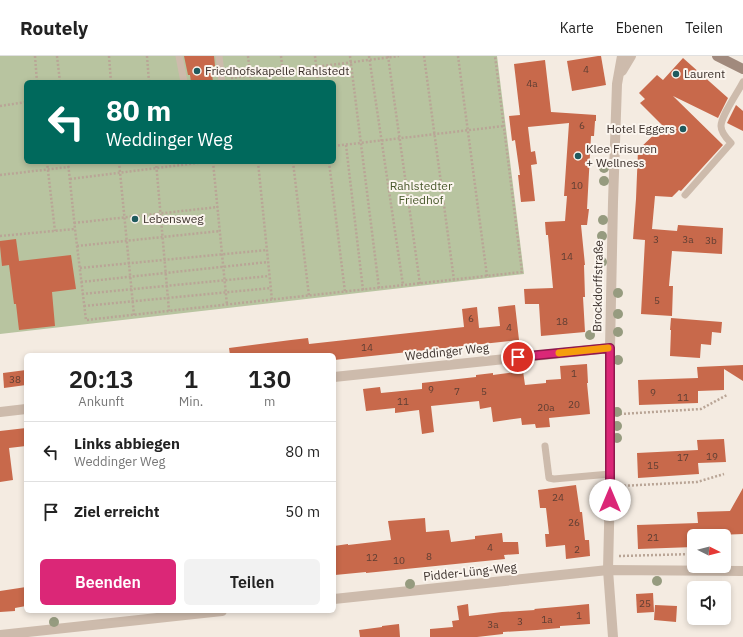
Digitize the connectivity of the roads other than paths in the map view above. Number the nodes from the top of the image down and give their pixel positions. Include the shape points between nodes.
1 (180, 56) edge
2 (219, 56) edge
3 (622, 56) edge
4 (631, 56) edge
5 (717, 56) edge
6 (743, 69) edge
7 (184, 80) edge
8 (222, 80) edge
9 (743, 82) edge
10 (617, 84) junction
11 (685, 195) dead end
12 (610, 348) junction
13 (336, 377) edge
14 (24, 409) edge
15 (0, 412) edge
16 (545, 446) dead end
17 (610, 474) junction
18 (608, 570) junction
19 (743, 571) edge
20 (336, 599) edge
21 (204, 613) edge
22 (0, 635) edge
23 (613, 637) edge

1 - 7 lane
2 - 8 lane
3 - 10 street, Brockdorffstraße
4 - 10 street via 622,69
5 - 6 main road
9 - 11 lane via 725,114 721,127 731,143
10 - 12 street, Brockdorffstraße
12 - 13 street, Weddinger Weg
12 - 17 street, Brockdorffstraße
14 - 15 street
16 - 17 lane via 548,478 554,480
17 - 18 street, Brockdorffstraße
18 - 19 street, Pidder-Lüng-Weg
18 - 20 street, Pidder-Lüng-Weg
18 - 23 street, Brockdorffstraße
21 - 22 street

